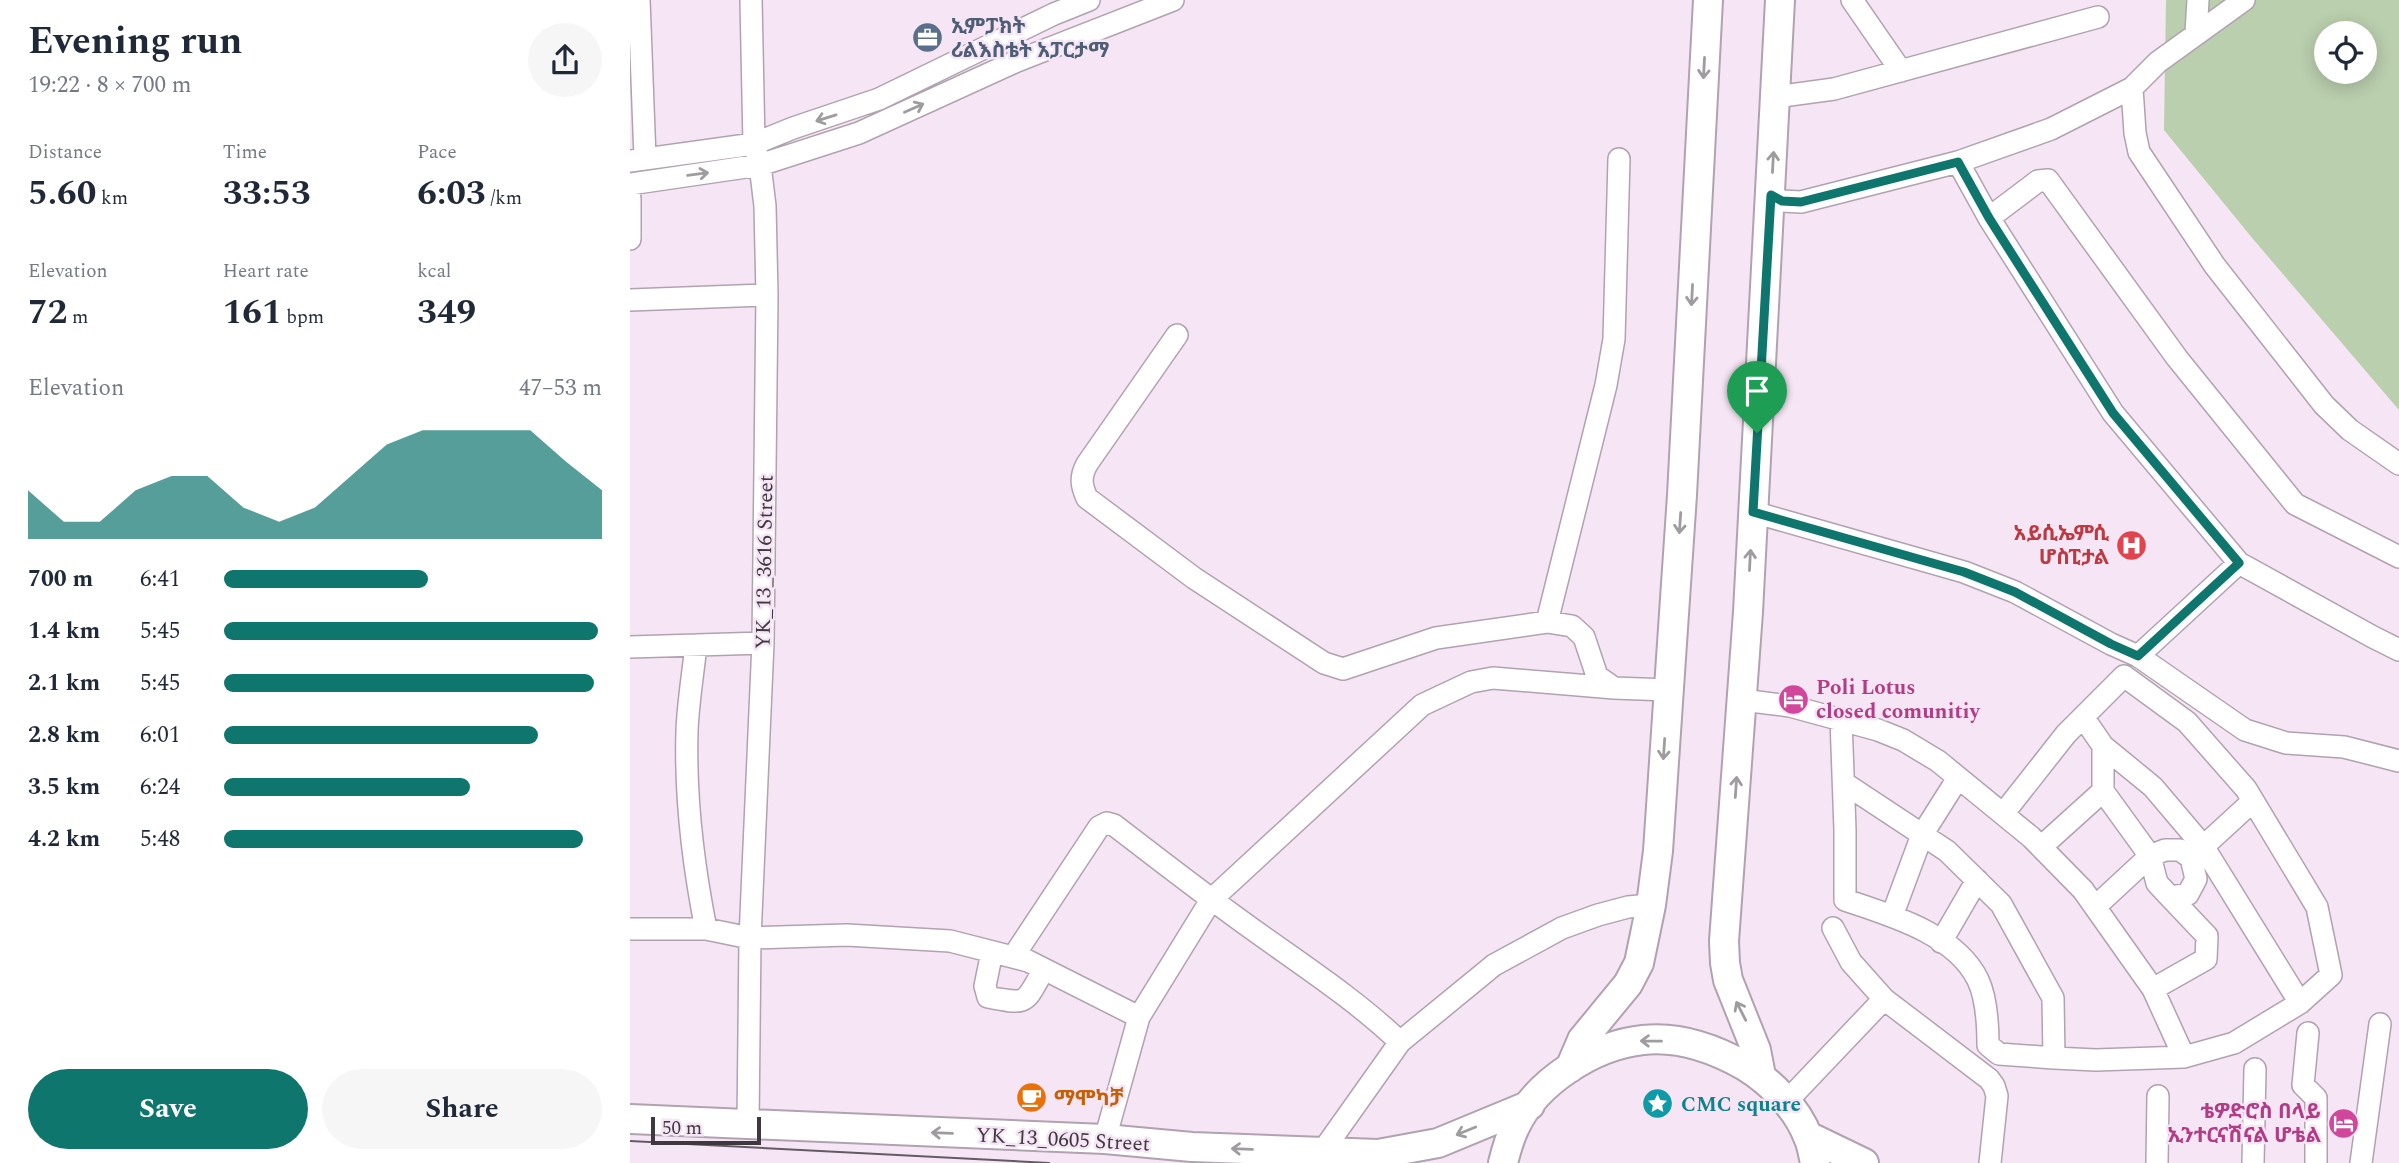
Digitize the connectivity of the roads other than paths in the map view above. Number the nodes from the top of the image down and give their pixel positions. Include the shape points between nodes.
1 (639, 0) edge
2 (751, 0) edge
3 (1089, 0) edge
4 (1172, 0) edge
5 (1708, 0) edge
6 (1780, 0) edge
7 (1852, 0) edge
8 (2199, 0) edge
9 (2244, 0) edge
10 (1052, 7) edge
11 (2098, 17) dead end
12 (2196, 33) junction
13 (1901, 71) junction
14 (2132, 88) junction
15 (1776, 97) junction
16 (754, 144) junction
17 (1619, 159) dead end
18 (638, 160) edge
19 (1958, 162) junction
20 (760, 165) junction
21 (630, 184) edge
22 (1771, 195) junction
23 (630, 198) edge
24 (1989, 218) junction
25 (630, 239) edge
26 (767, 295) junction
27 (630, 300) edge
28 (1177, 335) dead end
29 (2399, 464) edge
30 (1753, 512) junction
31 (2399, 557) edge
32 (2239, 563) junction
33 (1547, 622) junction
34 (763, 643) junction
35 (696, 645) junction
36 (630, 647) edge
37 (2399, 650) edge
38 (2138, 656) junction
39 (1614, 688) junction
40 (1668, 690) junction
41 (1742, 700) junction
42 (2083, 717) junction
43 (1841, 719) junction
44 (2103, 746) junction
45 (2399, 761) edge
46 (1958, 778) junction
47 (1843, 783) junction
48 (2103, 791) junction
49 (2253, 801) junction
50 (2003, 814) junction
51 (1922, 835) junction
52 (2041, 847) junction
53 (2197, 852) junction
54 (2150, 856) junction
55 (1977, 880) junction
56 (2170, 897) junction
57 (1211, 900) junction
58 (1651, 905) junction
59 (2095, 907) junction
60 (1892, 916) junction
61 (1833, 928) dead end
62 (630, 929) edge
63 (706, 929) junction
64 (751, 937) junction
65 (1941, 942) junction
66 (992, 952) junction
67 (1013, 957) junction
68 (1044, 969) junction
69 (2153, 989) junction
70 (1884, 999) junction
71 (2300, 1003) junction
72 (1139, 1017) junction
73 (2380, 1024) dead end
74 (2308, 1033) dead end
75 (1400, 1042) junction
76 (2183, 1057) junction
77 (2054, 1058) junction
78 (1570, 1068) junction
79 (2255, 1069) dead end
80 (1761, 1076) junction
81 (2158, 1096) dead end
82 (1787, 1101) junction
83 (1530, 1105) junction
84 (630, 1119) edge
85 (748, 1125) junction
86 (1105, 1139) junction
87 (1812, 1150) edge
88 (1321, 1152) junction
89 (1503, 1163) edge
90 (1864, 1163) edge
91 (1990, 1163) edge
92 (2157, 1163) edge
93 (2253, 1163) edge
94 (2316, 1163) edge
95 (2361, 1163) edge

1 - 18 street
2 - 16 street, YK_13_3616 Street
3 - 10 street
20 -> 4 street via 859,133 1017,61
5 -> 40 main road
6 - 15 main road
7 - 13 street
8 - 12 street
9 - 12 street
10 -> 16 street via 879,99
11 - 13 street
12 - 14 street
13 - 15 street via 1834,89
14 - 19 street via 2051,129
14 - 29 street via 2139,152 2216,266 2324,405 2350,430
22 -> 15 main road
16 - 18 street
16 - 20 street, YK_13_3616 Street
17 - 33 street via 1614,339
19 - 22 street via 1801,202
19 - 24 street
21 -> 20 street
20 - 26 street, YK_13_3616 Street
22 - 30 main road
23 - 25 street
24 - 31 street via 2038,181 2048,180 2177,358 2295,504
24 - 32 street via 2113,413
26 - 27 street
26 - 34 street, YK_13_3616 Street
28 - 33 street via 1087,464 1081,475 1087,498 1261,623 1324,663 1343,669 1436,638
30 - 38 street via 1964,572 2015,592
41 -> 30 main road
32 - 37 street
32 - 38 street
33 - 39 street via 1572,626 1584,637 1597,676
34 - 35 street
34 - 64 street, YK_13_3616 Street
35 - 36 street
35 - 63 street via 687,731 690,834
38 - 45 street via 2245,730 2286,743 2344,747
39 - 40 street
39 - 57 street via 1493,678 1471,682 1422,705
40 -> 58 main road
41 - 43 street
80 -> 41 main road via 1725,963
42 - 44 street
42 - 49 street via 2124,676 2187,722
42 - 50 street
43 - 46 street via 1903,740
43 - 47 street
44 - 48 street
44 - 53 street via 2153,787
46 - 50 street
46 - 51 street
47 - 51 street
47 - 60 street via 1846,900
48 - 52 street
48 - 54 street
49 - 53 street
49 - 71 street via 2317,907 2332,975
50 - 52 street
51 - 55 street
51 - 60 street
52 - 59 street
53 - 54 street via 2165,850
53 - 56 street via 2196,879 2188,894
53 - 71 street
54 - 56 street via 2157,883
54 - 59 street
55 - 65 street
55 - 77 street via 2001,904 2053,998
56 - 69 street via 2207,936 2206,959
57 - 67 street via 1107,823
57 - 72 street
57 - 75 street via 1352,1000
58 - 75 street via 1562,928 1494,965
58 - 78 main road via 1639,963 1628,984 1582,1040
59 - 69 street
60 - 65 street via 1926,930
61 - 70 street via 1851,962
62 - 63 street
63 - 64 street
64 - 66 street via 848,935 950,942
64 - 85 street, YK_13_3616 Street
65 - 77 street via 1965,961 1979,981 1988,1045 1999,1054
66 - 67 street
66 - 68 street via 985,986 988,997 1016,1003 1027,998
67 - 68 street
68 - 72 street
69 - 76 street
70 - 82 street
70 - 91 street via 1994,1086 1997,1096
71 - 76 street via 2234,1044
72 - 86 street
73 - 95 street
74 - 94 street via 2303,1085 2316,1098
75 - 88 street
76 - 77 street
80 -> 78 main road via 1722,1053 1684,1042 1644,1040 1605,1048
78 - 83 main road
79 - 93 street
80 - 82 main road
81 - 92 street
82 - 87 main road
83 -> 88 main road, YK_13_0605 Street via 1408,1150
83 - 89 main road via 1516,1125
84 - 85 main road, YK_13_0605 Street
86 -> 85 main road, YK_13_0605 Street
88 -> 86 main road, YK_13_0605 Street
87 - 90 main road

